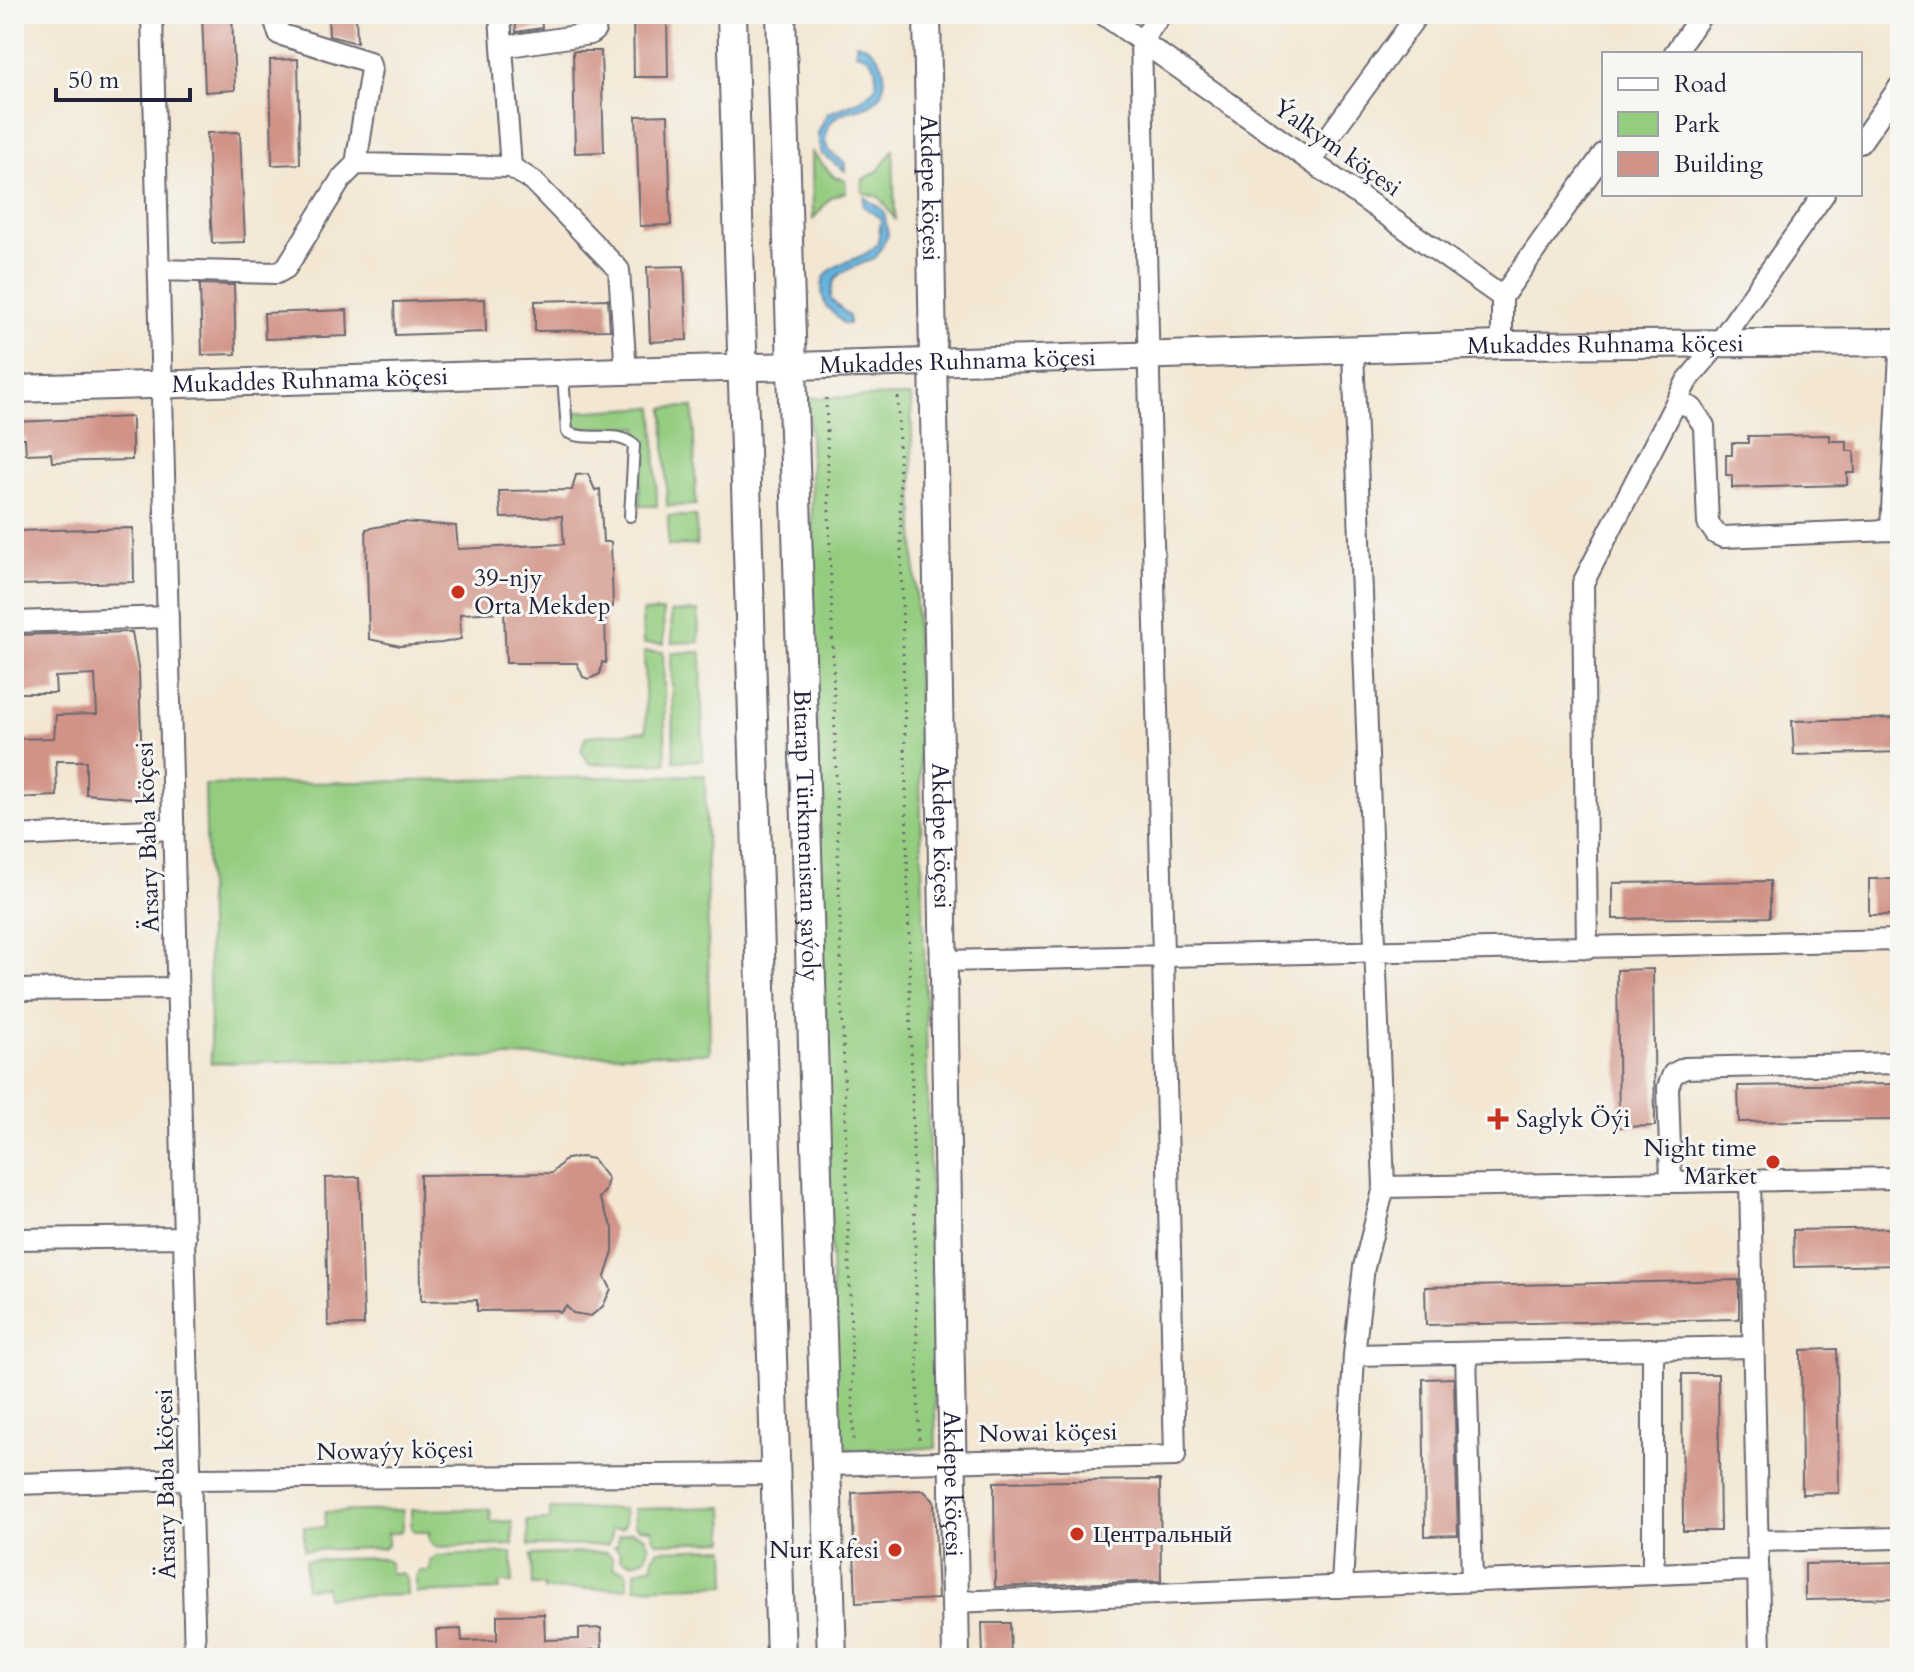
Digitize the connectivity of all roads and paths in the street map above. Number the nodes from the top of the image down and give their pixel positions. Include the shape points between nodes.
1 (152, 14) edge
2 (273, 14) edge
3 (500, 14) edge
4 (598, 14) edge
5 (732, 14) edge
6 (781, 14) edge
7 (927, 14) edge
8 (1103, 14) edge
9 (1161, 14) edge
10 (1418, 14) edge
11 (1702, 14) edge
12 (1141, 41) junction
13 (502, 47) junction
14 (1675, 52) edge
15 (1900, 86) edge
16 (1862, 140) edge
17 (1602, 156) edge
18 (1311, 161) junction
19 (356, 164) junction
20 (511, 167) junction
21 (1823, 196) edge
22 (159, 270) junction
23 (1502, 297) junction
24 (1900, 342) edge
25 (1719, 343) junction
26 (1502, 345) junction
27 (1353, 351) junction
28 (1900, 353) edge
29 (1148, 358) junction
30 (932, 363) junction
31 (792, 368) junction
32 (743, 370) junction
33 (626, 373) junction
34 (563, 375) junction
35 (161, 385) junction
36 (14, 389) edge
37 (898, 397) dead end
38 (826, 398) dead end
39 (1677, 401) junction
40 (630, 516) dead end
41 (1896, 531) edge
42 (168, 617) junction
43 (14, 622) edge
44 (174, 829) junction
45 (14, 836) edge
46 (1900, 940) edge
47 (1587, 948) junction
48 (1376, 952) junction
49 (1162, 956) junction
50 (942, 961) junction
51 (178, 988) junction
52 (14, 990) edge
53 (1900, 1063) edge
54 (1900, 1178) edge
55 (1750, 1180) junction
56 (1671, 1182) junction
57 (1384, 1187) junction
58 (185, 1237) junction
59 (14, 1239) edge
60 (1753, 1347) junction
61 (1653, 1349) junction
62 (1466, 1353) junction
63 (1354, 1355) junction
64 (951, 1462) junction
65 (920, 1463) junction
66 (840, 1464) junction
67 (776, 1474) junction
68 (192, 1479) junction
69 (14, 1484) edge
70 (1900, 1538) edge
71 (1756, 1541) junction
72 (1756, 1570) junction
73 (1653, 1574) junction
74 (1472, 1581) junction
75 (1342, 1587) junction
76 (954, 1602) junction
77 (195, 1658) edge
78 (781, 1658) edge
79 (832, 1658) edge
80 (956, 1658) edge
81 (1760, 1658) edge

1 - 22 street, Ärsary Baba köçesi
2 - 19 street via 279,34 369,62
3 - 13 street
4 - 13 street via 590,34
5 - 32 main road, Bitarap Türkmenistan şaýoly
6 - 31 main road, Bitarap Türkmenistan şaýoly
7 - 30 street, Akdepe köçesi
8 - 12 street, Ýalkym köçesi
9 - 12 street
10 - 18 street
11 - 14 street
12 - 18 street, Ýalkym köçesi
12 - 29 street
13 - 20 street
15 - 16 street
17 - 23 street
18 - 23 street, Ýalkym köçesi
19 - 20 street
19 - 22 street via 286,268 277,273
20 - 33 street via 533,181 619,270
21 - 25 street
22 - 35 street, Ärsary Baba köçesi
23 - 26 street
24 - 25 street, Mukaddes Ruhnama köçesi
25 - 26 street, Mukaddes Ruhnama köçesi
25 - 39 street
26 - 27 street, Mukaddes Ruhnama köçesi
27 - 29 street, Mukaddes Ruhnama köçesi
27 - 48 street
28 - 41 street
29 - 30 street, Mukaddes Ruhnama köçesi
29 - 49 street
30 - 31 street, Mukaddes Ruhnama köçesi
30 - 50 street, Akdepe köçesi
31 - 32 street, Mukaddes Ruhnama köçesi
31 - 66 main road, Bitarap Türkmenistan şaýoly
32 - 33 street, Mukaddes Ruhnama köçesi
32 - 67 main road, Bitarap Türkmenistan şaýoly
33 - 34 street, Mukaddes Ruhnama köçesi
34 - 35 street, Mukaddes Ruhnama köçesi
34 - 40 lane via 567,432 623,436 634,445
35 - 36 street, Mukaddes Ruhnama köçesi
35 - 42 street, Ärsary Baba köçesi
37 - 65 path
38 - 66 path
39 - 41 street via 1692,408 1704,426 1708,523 1716,534
39 - 47 street via 1583,583
42 - 43 street
42 - 44 street, Ärsary Baba köçesi
44 - 45 street
44 - 51 street, Ärsary Baba köçesi
46 - 47 street
47 - 48 street
48 - 49 street
48 - 57 street
49 - 50 street
49 - 64 street, Nowai köçesi via 1175,1456
50 - 64 street, Akdepe köçesi
51 - 52 street
51 - 58 street, Ärsary Baba köçesi
53 - 56 street via 1685,1068 1673,1074 1668,1087
54 - 55 street
55 - 56 street
55 - 60 street
56 - 57 street
57 - 63 street via 1364,1267
58 - 59 street
58 - 68 street, Ärsary Baba köçesi
60 - 61 street
60 - 71 street
61 - 62 street
61 - 73 street
62 - 63 street
62 - 74 street
63 - 75 street
64 - 65 street, Nowai köçesi
64 - 76 street, Akdepe köçesi
65 - 66 street, Nowai köçesi
66 - 79 main road, Bitarap Türkmenistan şaýoly
67 - 68 street, Nowaýy köçesi
67 - 78 main road, Bitarap Türkmenistan şaýoly
68 - 69 street, Nowaýy köçesi
68 - 77 street, Ärsary Baba köçesi
70 - 71 street
71 - 72 street
72 - 73 street
72 - 81 street
73 - 74 street
74 - 75 street
75 - 76 street
76 - 80 street, Akdepe köçesi

